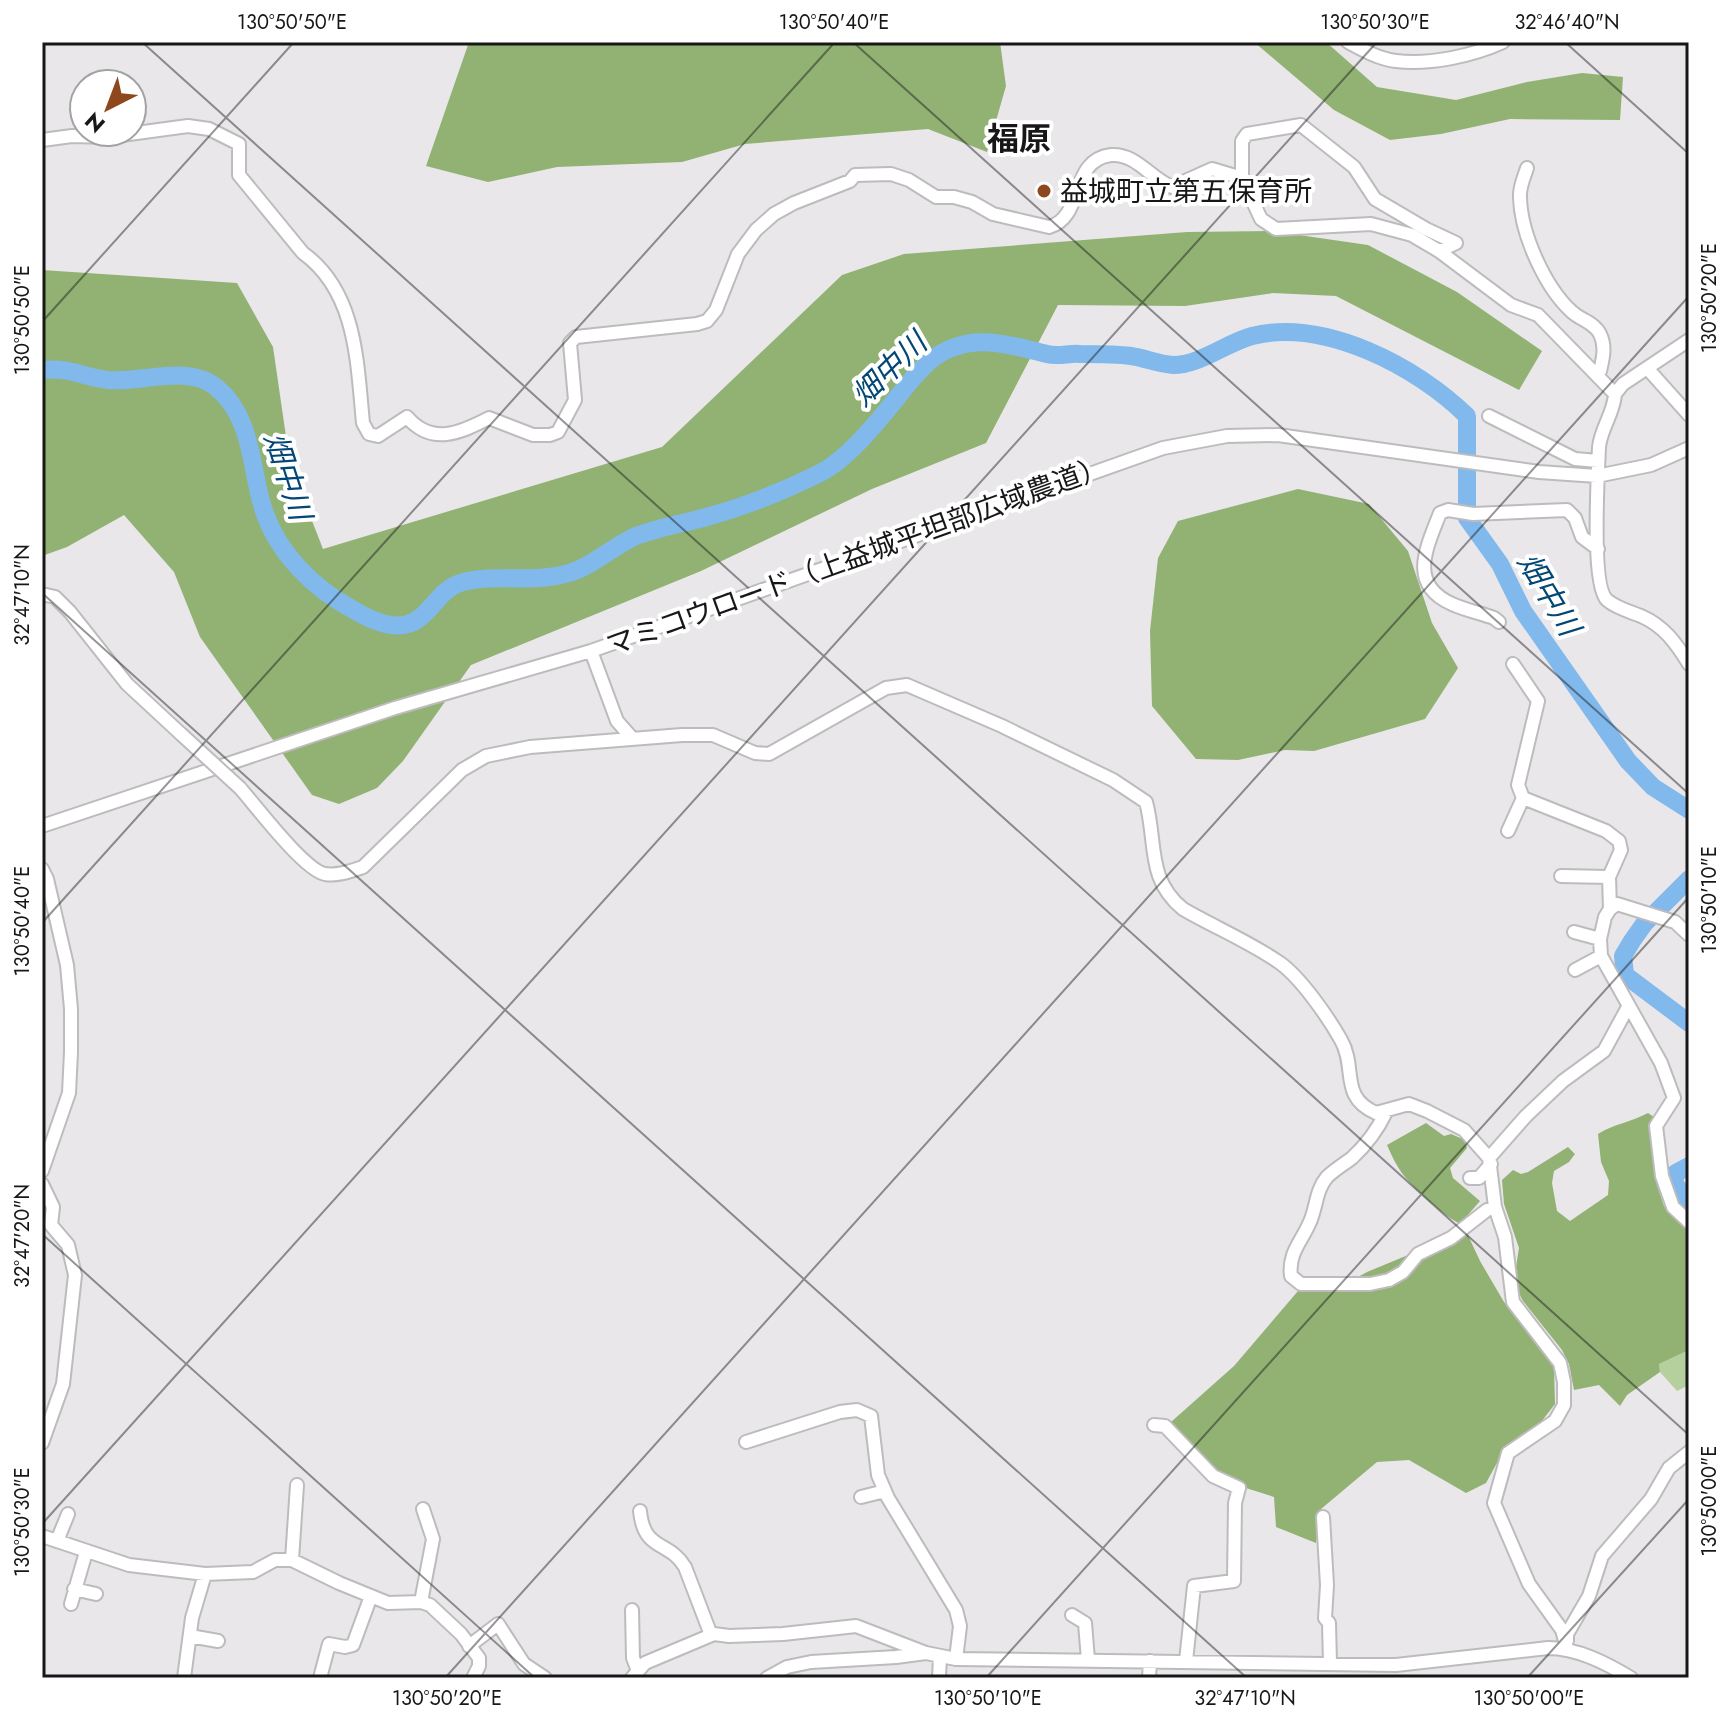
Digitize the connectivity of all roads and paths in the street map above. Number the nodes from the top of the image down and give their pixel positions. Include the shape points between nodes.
1 (1348, 42) edge
2 (1503, 42) edge
3 (42, 140) edge
4 (1527, 168) dead end
5 (1242, 178) junction
6 (1439, 251) junction
7 (1689, 340) edge
8 (1647, 368) junction
9 (1596, 374) junction
10 (1615, 394) junction
11 (1689, 415) edge
12 (1489, 416) dead end
13 (1689, 448) edge
14 (1598, 461) junction
15 (1597, 476) junction
16 (1598, 549) junction
17 (42, 594) edge
18 (1499, 622) dead end
19 (591, 651) junction
20 (1513, 664) dead end
21 (1689, 664) edge
22 (632, 738) junction
23 (1523, 798) junction
24 (42, 826) edge
25 (1508, 831) dead end
26 (42, 869) edge
27 (1561, 876) dead end
28 (1609, 877) junction
29 (1610, 909) junction
30 (1574, 932) dead end
31 (1689, 935) edge
32 (1600, 939) junction
33 (1601, 956) junction
34 (1575, 970) dead end
35 (1628, 1007) junction
36 (1386, 1112) junction
37 (1490, 1161) junction
38 (42, 1171) edge
39 (1470, 1178) dead end
40 (42, 1184) edge
41 (1495, 1207) junction
42 (1689, 1222) edge
43 (1154, 1425) dead end
44 (746, 1442) dead end
45 (42, 1443) edge
46 (1689, 1452) edge
47 (297, 1485) dead end
48 (885, 1491) junction
49 (861, 1497) dead end
50 (423, 1509) dead end
51 (640, 1511) dead end
52 (68, 1514) dead end
53 (1323, 1517) dead end
54 (42, 1536) edge
55 (57, 1541) junction
56 (86, 1552) junction
57 (292, 1560) junction
58 (205, 1574) junction
59 (74, 1589) junction
60 (96, 1594) dead end
61 (371, 1596) junction
62 (421, 1602) junction
63 (71, 1604) dead end
64 (632, 1610) dead end
65 (1072, 1615) dead end
66 (711, 1635) junction
67 (190, 1636) junction
68 (218, 1641) dead end
69 (469, 1646) junction
70 (1567, 1648) junction
71 (926, 1653) junction
72 (940, 1656) junction
73 (956, 1659) junction
74 (1088, 1660) junction
75 (1150, 1661) junction
76 (1186, 1661) junction
77 (1330, 1664) junction
78 (1290, 1671) edge
79 (635, 1675) edge
80 (184, 1678) edge
81 (320, 1678) edge
82 (473, 1678) edge
83 (545, 1678) edge
84 (767, 1678) edge
85 (939, 1678) edge
86 (1149, 1678) edge
87 (1631, 1678) edge

1 - 2 street via 1395,61 1458,56
3 - 5 street via 188,126 209,129 239,144 239,175 315,262 345,307 355,339 363,423 369,434 378,436 407,417 415,426 450,436 489,418 533,435 558,432 575,400 570,343 576,337 707,321 738,254 756,230 774,214 855,175 891,174 936,197 954,197 993,214 1049,227 1066,214 1085,169 1098,158 1132,159 1172,187 1212,169
4 - 9 street via 1520,200 1535,258 1572,313 1601,335 1603,360
5 - 6 street via 1261,219 1276,229 1371,224 1412,235
5 - 6 street via 1242,141 1247,134 1301,125 1354,167 1375,199 1456,243
6 - 9 street via 1511,305 1538,315
7 - 8 street
8 - 10 street
8 - 11 street
9 - 10 street
10 - 14 street
12 - 14 street via 1575,459
13 - 15 street, マミコウロード（上益城平坦部広域農道） via 1651,465
14 - 15 street
15 - 16 street
15 - 19 street, マミコウロード（上益城平坦部広域農道） via 1278,435 1227,436 1163,448
16 - 18 street via 1582,537 1567,510 1440,513 1423,563 1425,580 1452,604
16 - 21 street via 1599,583 1606,600 1659,626
17 - 22 street, bridge via 55,597 127,684 240,788 308,866 324,874 363,867 462,770 486,756
19 - 22 street via 617,721
19 - 24 street, マミコウロード（上益城平坦部広域農道） via 395,708
20 - 23 street via 1538,701 1518,785
22 - 36 street via 713,735 769,754 886,688 907,685 1113,780 1146,802 1152,854 1170,899 1295,977 1343,1043 1353,1093 1362,1107
23 - 25 street
23 - 28 street via 1619,841 1621,850
26 - 38 street via 67,965 71,1009 69,1093
27 - 28 street
28 - 29 street
29 - 31 street via 1617,904 1675,922
29 - 32 street
30 - 32 street
32 - 33 street
33 - 34 street
33 - 35 street
35 - 37 street via 1604,1051 1544,1099
35 - 42 street via 1661,1063 1674,1098 1656,1126 1660,1164 1673,1207
36 - 37 street via 1409,1104 1427,1111 1464,1130
36 - 41 street via 1362,1147 1317,1192 1309,1225 1292,1257 1291,1276 1301,1284 1389,1280 1418,1254
37 - 39 street via 1479,1178
37 - 41 street
40 - 45 street via 53,1207 51,1225 68,1245 75,1275 63,1384
41 - 70 street via 1505,1237 1513,1302 1560,1363 1564,1405 1546,1429 1508,1453 1494,1503 1529,1584 1562,1630
43 - 76 street via 1165,1426 1213,1476 1239,1488 1234,1581 1194,1586
44 - 48 street via 840,1412 866,1413 872,1419 878,1475
46 - 70 street via 1669,1468 1651,1499 1602,1556 1589,1596 1567,1634
47 - 57 street
48 - 49 street
48 - 73 street via 956,1610
50 - 62 street via 433,1539
51 - 66 street via 647,1536 680,1558
52 - 55 street
53 - 77 street
54 - 55 street
55 - 56 street
56 - 58 street via 129,1565
56 - 59 street
57 - 58 street via 275,1560 253,1572
57 - 61 street
58 - 67 street
59 - 60 street
59 - 63 street
61 - 62 street via 388,1603
61 - 81 street via 353,1645 329,1644
62 - 69 street via 437,1610
64 - 79 street
65 - 74 street via 1085,1623
66 - 71 street via 856,1626
66 - 79 street via 645,1663
67 - 68 street
67 - 80 street
69 - 82 street via 479,1658
69 - 83 street via 498,1624 524,1664
70 - 77 street via 1396,1665
70 - 87 street
71 - 72 street
71 - 84 street via 811,1662
72 - 73 street
72 - 85 street
73 - 74 street
74 - 75 street
75 - 76 street
75 - 86 street
76 - 78 street
77 - 78 street

